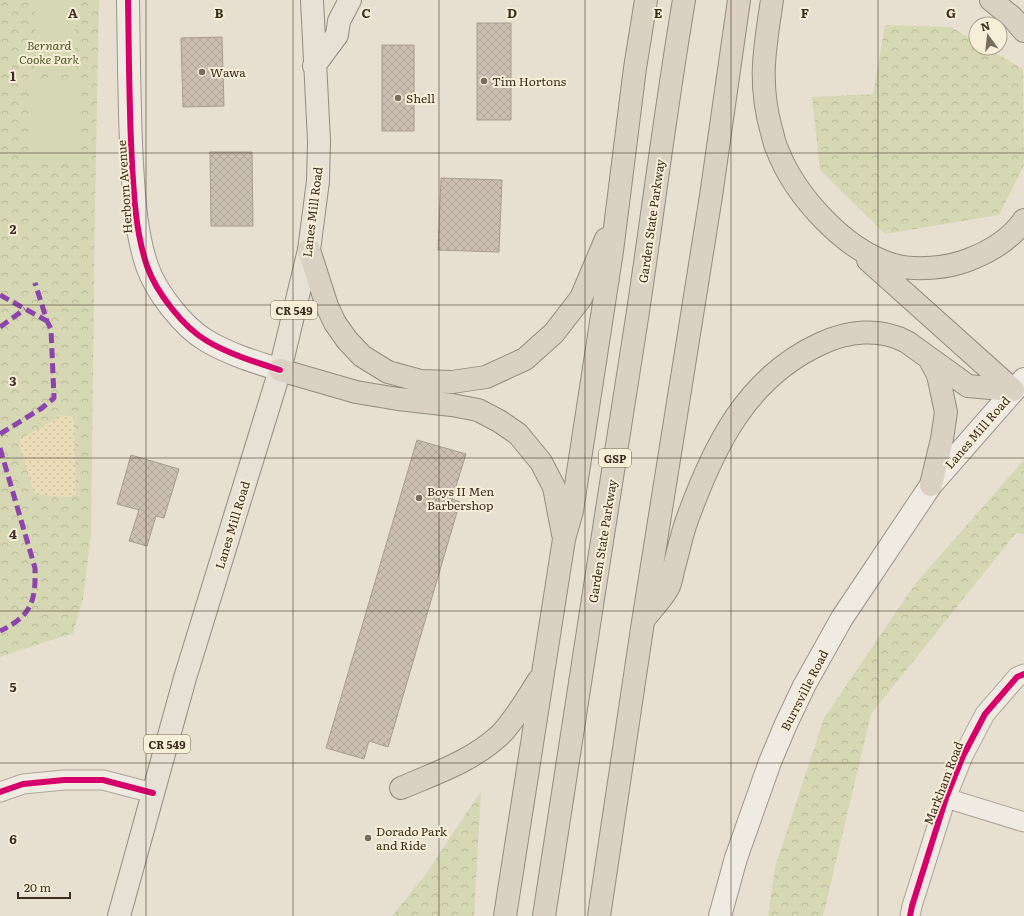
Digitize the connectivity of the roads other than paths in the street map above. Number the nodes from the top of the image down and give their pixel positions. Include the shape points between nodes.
1 (128, 0) edge
2 (312, 0) edge
3 (350, 0) edge
4 (646, 0) edge
5 (684, 0) edge
6 (739, 0) edge
7 (772, 0) edge
8 (991, 0) edge
9 (1024, 31) edge
10 (314, 66) junction
11 (616, 214) junction
12 (1024, 220) edge
13 (850, 243) junction
14 (309, 250) junction
15 (929, 358) junction
16 (280, 370) junction
17 (1019, 385) edge
18 (930, 485) junction
19 (564, 539) junction
20 (643, 622) junction
21 (543, 674) junction
22 (1024, 674) edge
23 (401, 788) dead end
24 (0, 792) edge
25 (153, 793) junction
26 (946, 798) junction
27 (1024, 822) edge
28 (119, 916) edge
29 (504, 916) edge
30 (544, 916) edge
31 (599, 916) edge
32 (720, 916) edge
33 (910, 916) edge

1 - 16 main road, Herborn Avenue via 134,204 138,238 148,268 161,294 185,323 206,340 238,356
2 - 10 main road, Lanes Mill Road / CR 549
3 - 10 main road via 339,21 336,35
4 - 11 highway
5 - 30 highway, Garden State Parkway / GSP
6 - 20 highway via 711,196
7 - 13 highway via 764,50 763,79 766,109 777,149 796,187 814,209
8 - 9 highway
10 - 14 main road, Lanes Mill Road / CR 549 via 319,141 318,181
11 - 14 highway via 581,298 554,333 525,360 486,377 452,382 422,381 388,372 362,356 347,340 326,306
11 - 19 highway via 572,511
12 - 13 highway via 1001,243 979,256 957,264 925,268 895,266
13 - 17 highway
14 - 16 main road, Lanes Mill Road / CR 549
15 - 17 highway via 968,386
15 - 18 highway via 938,375 946,412
15 - 20 highway via 899,337 870,332 831,338 790,360 773,374 733,419 708,465 686,522 668,587
16 - 19 highway via 356,392 478,410 498,421 518,434 541,462 554,487
16 - 25 main road, Lanes Mill Road / CR 549 via 206,608
17 - 18 main road, Lanes Mill Road
18 - 32 main road, Burrsville Road via 842,618 804,686 770,762 736,858
19 - 21 highway
20 - 31 highway
21 - 23 highway via 501,734 479,752 458,764
21 - 29 highway
22 - 26 street, Markham Road via 1017,677 986,714 962,756
24 - 25 street via 23,784 103,780
25 - 28 main road, Lanes Mill Road / CR 549
26 - 27 street
26 - 33 street, Markham Road

